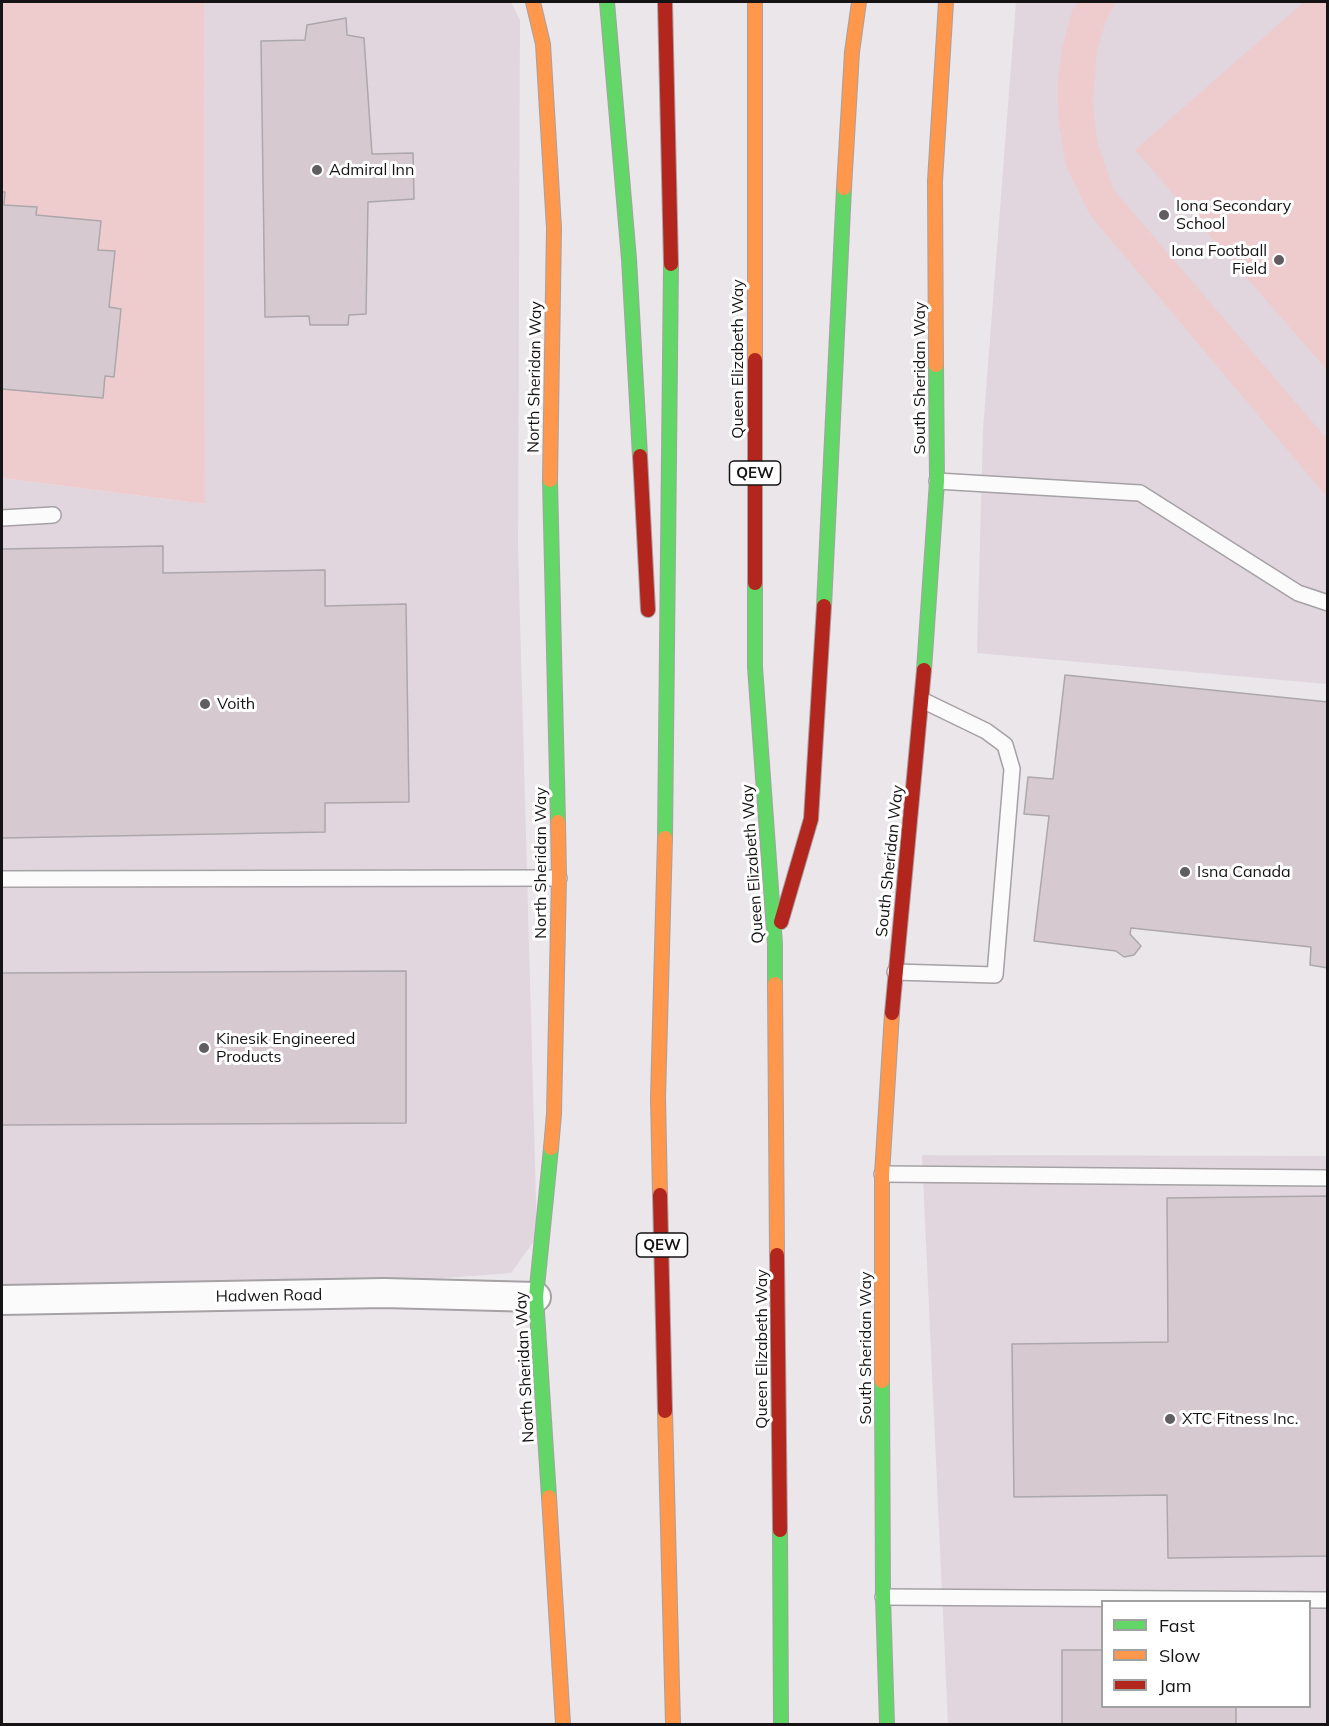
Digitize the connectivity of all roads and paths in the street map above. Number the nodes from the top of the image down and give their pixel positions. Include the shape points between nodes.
1 (533, 2) edge
2 (607, 2) edge
3 (665, 2) edge
4 (755, 2) edge
5 (859, 2) edge
6 (946, 2) edge
7 (938, 481) junction
8 (53, 515) dead end
9 (2, 519) edge
10 (1328, 603) edge
11 (648, 621) dead end
12 (652, 678) dead end
13 (922, 700) junction
14 (667, 765) junction
15 (559, 878) junction
16 (2, 879) edge
17 (775, 944) junction
18 (895, 972) junction
19 (882, 1174) junction
20 (1328, 1178) edge
21 (536, 1297) junction
22 (2, 1300) edge
23 (884, 1597) junction
24 (1328, 1600) edge
25 (563, 1725) edge
26 (673, 1725) edge
27 (781, 1725) edge
28 (887, 1725) edge

1 - 15 main road, North Sheridan Way via 543,44 554,228 550,482
2 - 11 main road via 629,259
3 - 14 main road, QEW via 670,222
4 - 17 main road, Queen Elizabeth Way / QEW via 755,667
5 - 17 main road via 852,52 811,819
6 - 7 main road, South Sheridan Way via 935,181
7 - 10 lane via 1140,493 1298,592
7 - 13 main road, South Sheridan Way
8 - 9 lane
12 - 14 main road
13 - 18 main road, South Sheridan Way
13 - 18 lane via 986,731 1005,745 1012,769 995,975
14 - 26 main road, QEW via 658,1098
15 - 16 lane
15 - 21 main road, North Sheridan Way via 554,1114
17 - 27 main road, Queen Elizabeth Way / QEW
18 - 19 main road, South Sheridan Way
19 - 20 lane
19 - 23 main road, South Sheridan Way
21 - 22 street, Hadwen Road via 384,1293
21 - 25 main road, North Sheridan Way
23 - 24 lane
23 - 28 main road, South Sheridan Way

